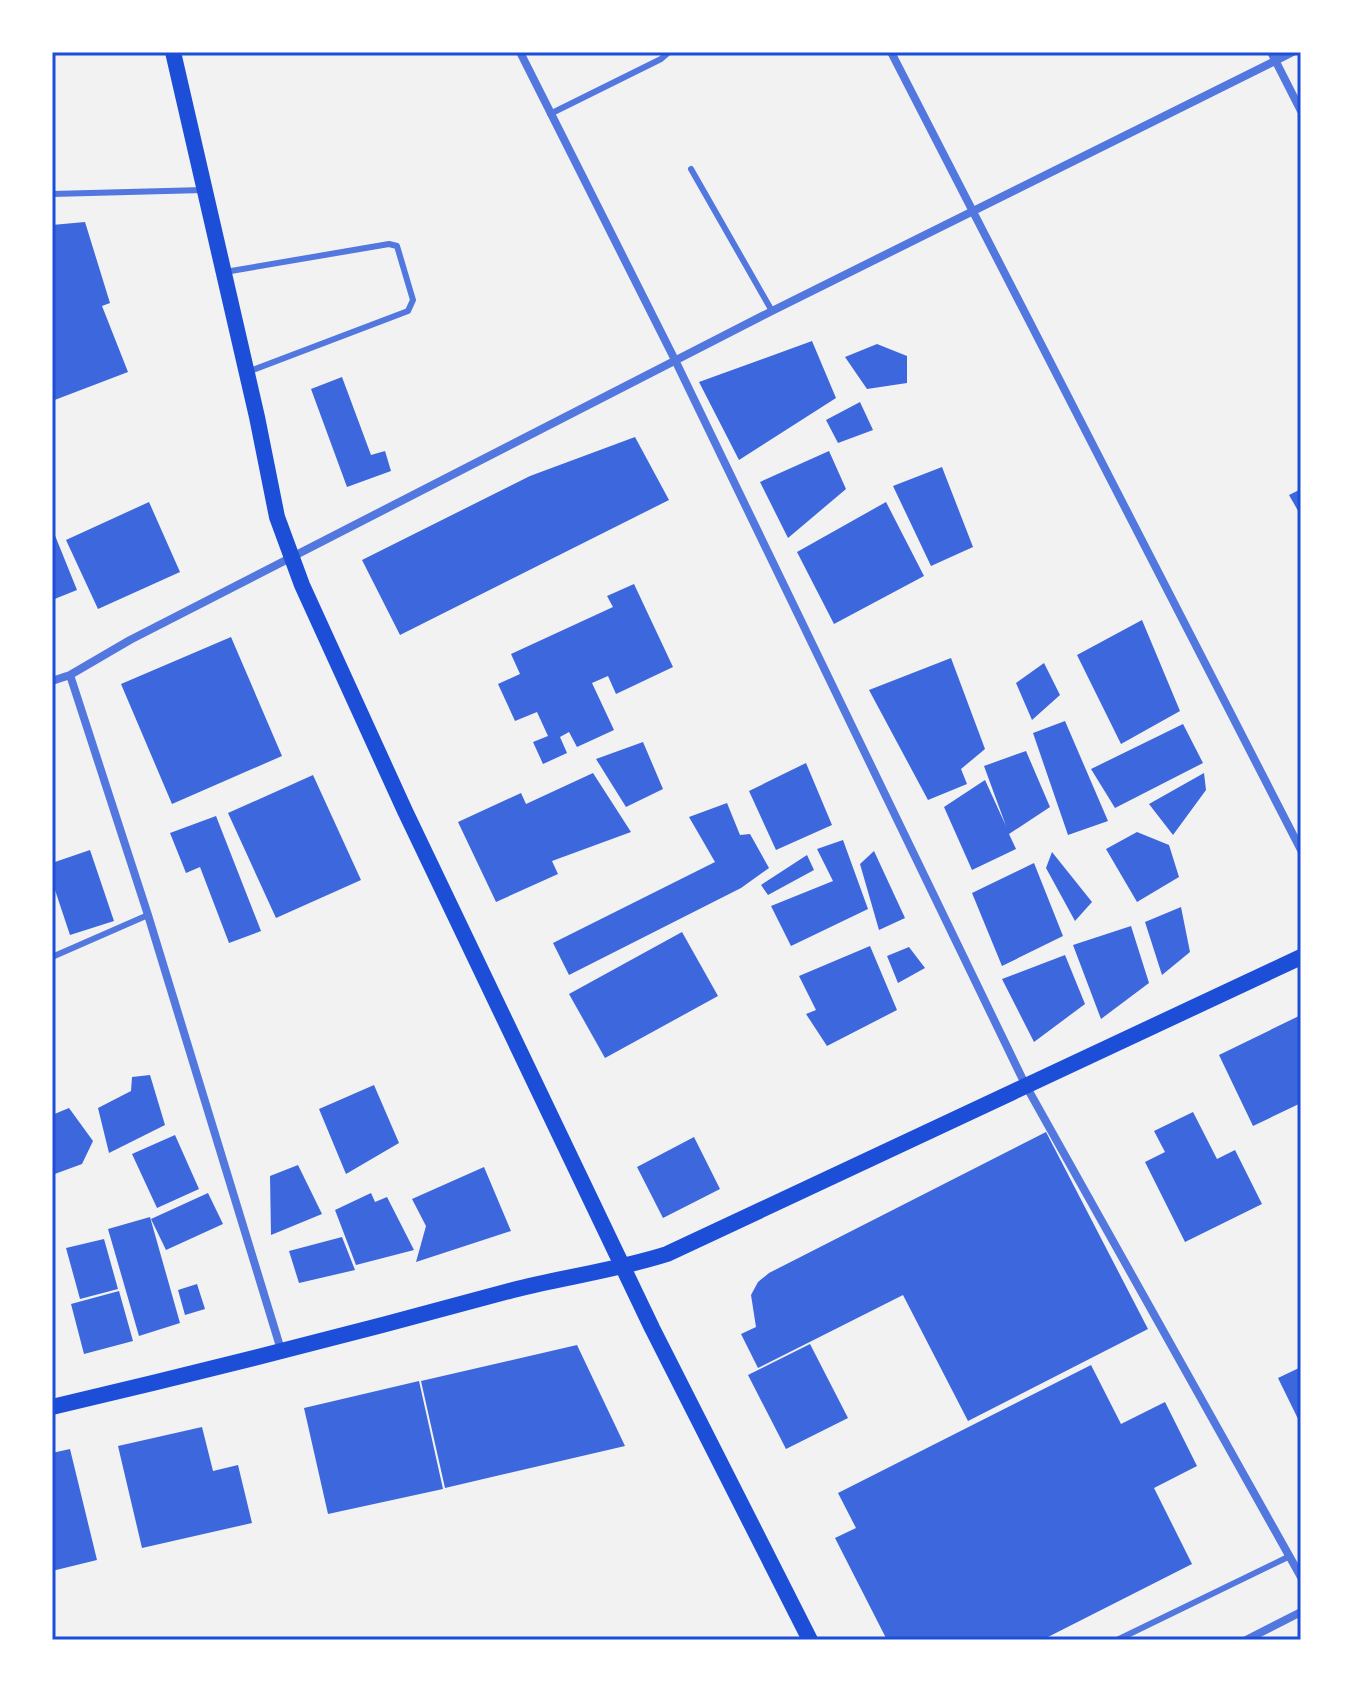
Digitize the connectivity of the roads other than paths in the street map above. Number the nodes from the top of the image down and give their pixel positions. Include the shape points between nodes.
1 (173, 52) edge
2 (520, 52) edge
3 (669, 52) edge
4 (891, 52) edge
5 (1271, 52) edge
6 (1293, 52) edge
7 (1275, 62) junction
8 (1301, 111) edge
9 (550, 114) junction
10 (691, 169) dead end
11 (204, 190) junction
12 (52, 194) edge
13 (973, 210) junction
14 (223, 272) junction
15 (772, 311) junction
16 (676, 362) junction
17 (246, 373) junction
18 (291, 557) junction
19 (70, 675) junction
20 (52, 681) edge
21 (1301, 850) edge
22 (148, 915) junction
23 (52, 957) edge
24 (1301, 957) edge
25 (1025, 1084) junction
26 (625, 1266) junction
27 (282, 1353) junction
28 (52, 1407) edge
29 (1290, 1556) junction
30 (1301, 1577) edge
31 (1301, 1612) edge
32 (805, 1639) edge
33 (1117, 1640) edge
34 (1246, 1640) edge

1 - 11 main road
2 - 9 street
3 - 9 lane
4 - 13 street
5 - 7 street
6 - 7 street
7 - 8 street
7 - 13 street
9 - 16 street
10 - 15 lane
11 - 12 lane
11 - 14 main road
13 - 15 street
13 - 21 street
14 - 17 main road
14 - 17 lane via 389,244 397,246 413,300 408,311
15 - 16 street
16 - 18 street
16 - 25 street
17 - 18 main road via 277,517
18 - 19 street
18 - 26 main road via 405,811
19 - 20 street
19 - 22 street
22 - 23 lane
22 - 27 street
24 - 25 main road
25 - 26 main road via 667,1254
25 - 29 street
26 - 27 main road via 556,1279
26 - 32 main road
27 - 28 main road
29 - 30 street
29 - 33 lane
31 - 34 street

